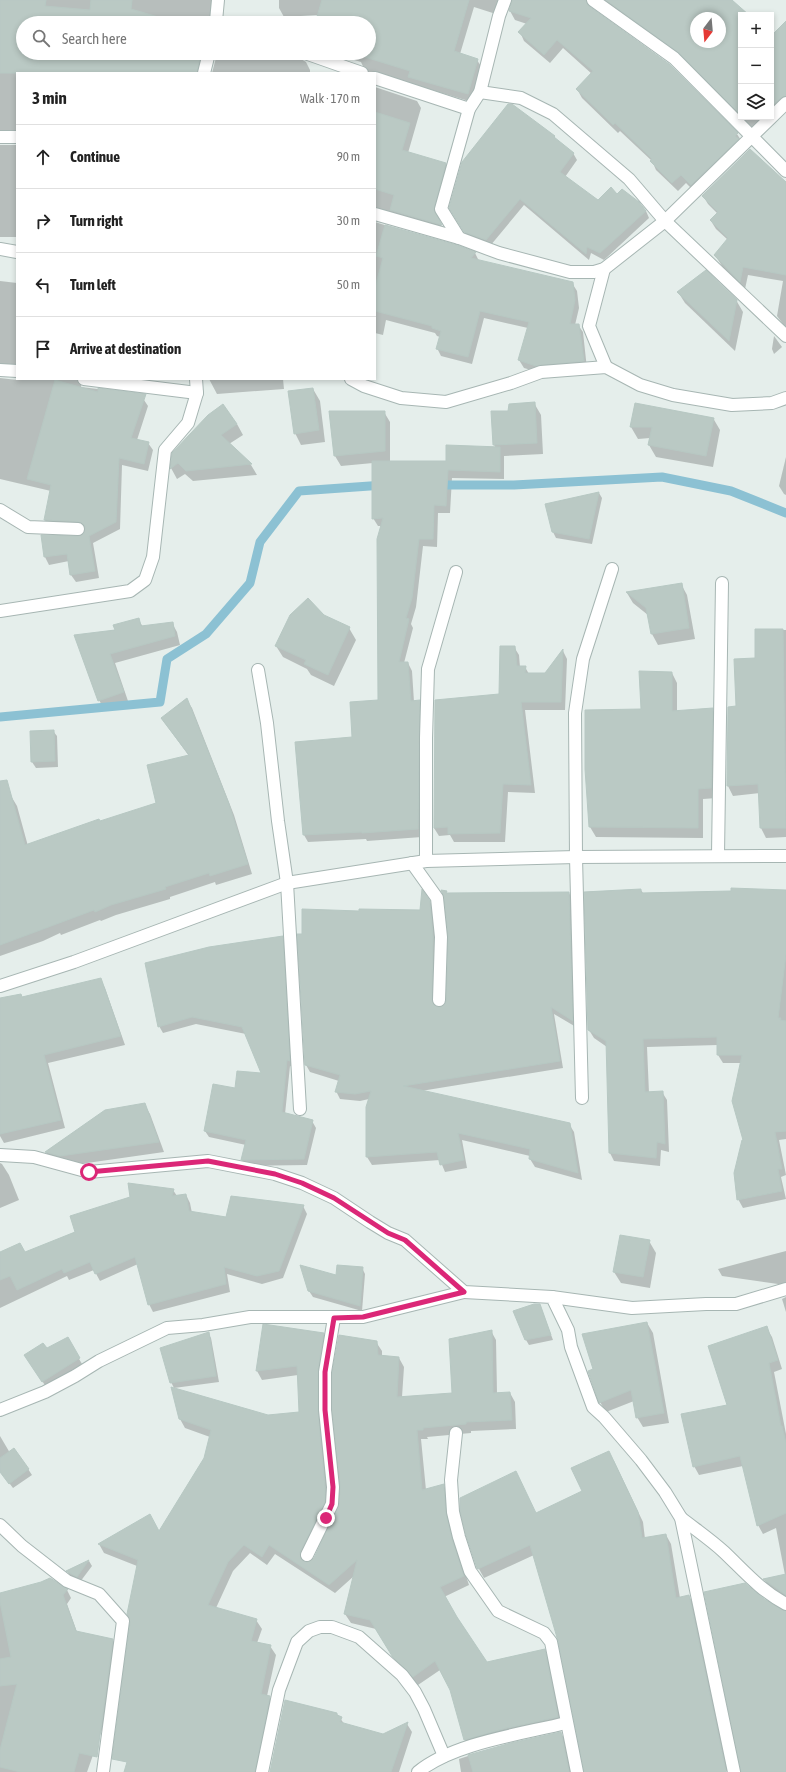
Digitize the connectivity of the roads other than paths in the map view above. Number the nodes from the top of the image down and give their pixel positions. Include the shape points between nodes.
1 (218, 0) edge
2 (505, 0) edge
3 (593, 0) edge
4 (218, 16) edge
5 (207, 60) edge
6 (325, 60) edge
7 (204, 72) edge
8 (359, 72) edge
9 (376, 78) edge
10 (480, 92) junction
11 (786, 103) edge
12 (469, 109) junction
13 (752, 136) junction
14 (0, 137) edge
15 (16, 137) edge
16 (786, 170) edge
17 (376, 214) edge
18 (665, 221) junction
19 (460, 238) junction
20 (0, 249) edge
21 (16, 252) edge
22 (604, 269) junction
23 (786, 336) edge
24 (606, 367) junction
25 (0, 370) edge
26 (16, 371) edge
27 (92, 380) edge
28 (196, 380) edge
29 (353, 380) edge
30 (198, 393) junction
31 (786, 398) edge
32 (0, 510) edge
33 (78, 529) dead end
34 (612, 569) dead end
35 (456, 572) dead end
36 (722, 583) dead end
37 (0, 611) edge
38 (258, 670) dead end
39 (718, 855) junction
40 (786, 856) edge
41 (576, 857) junction
42 (426, 861) junction
43 (412, 863) junction
44 (287, 883) junction
45 (0, 986) edge
46 (439, 1000) dead end
47 (582, 1098) dead end
48 (300, 1109) dead end
49 (0, 1155) edge
50 (786, 1289) edge
51 (464, 1292) junction
52 (552, 1296) junction
53 (334, 1318) junction
54 (0, 1410) edge
55 (456, 1433) dead end
56 (681, 1518) junction
57 (0, 1525) edge
58 (307, 1555) dead end
59 (786, 1604) edge
60 (566, 1724) junction
61 (444, 1756) junction
62 (103, 1772) edge
63 (262, 1772) edge
64 (418, 1772) edge
65 (577, 1772) edge
66 (734, 1772) edge

1 - 4 street
2 - 10 street
3 - 13 street via 674,58
5 - 7 street
6 - 8 street
9 - 12 street
10 - 12 street
10 - 18 street via 522,98 553,114 629,179
11 - 13 street
12 - 19 street via 441,209
13 - 16 street
13 - 18 street
14 - 15 street
17 - 19 street
18 - 22 street
18 - 23 street
19 - 22 street via 499,253 570,272 594,272
20 - 21 street
22 - 24 street via 589,326
24 - 29 street via 541,372 511,384 446,402 402,398
24 - 31 street via 640,385 672,395 732,405 772,403
25 - 26 street
27 - 30 street
28 - 30 street
30 - 37 street via 188,423 165,450 153,557 145,580 130,591
32 - 33 street via 28,527
34 - 41 street via 583,659 575,713
35 - 42 street via 428,669
36 - 39 street
38 - 44 street
39 - 40 street
39 - 41 street
41 - 42 street
41 - 47 street
42 - 43 street
43 - 44 street
43 - 46 street via 437,898 441,937
44 - 45 street via 74,962
44 - 48 street
49 - 51 street via 34,1157 89,1172 208,1161 275,1174 334,1198 376,1226 405,1240
50 - 52 street via 736,1304 632,1308
51 - 52 street
51 - 53 street via 363,1317
52 - 56 street via 568,1330 571,1348 593,1407 641,1460
53 - 54 street via 250,1317 167,1328 99,1361 45,1392
53 - 58 street via 325,1372 325,1410 333,1487 332,1504
55 - 60 street via 451,1480 453,1512 470,1571 498,1611 544,1634 551,1642
56 - 59 street via 724,1552 748,1576
56 - 66 street
57 - 62 street via 22,1546 67,1581 99,1594 123,1621
60 - 61 street via 484,1743
60 - 65 street
61 - 63 street via 424,1709 402,1675 359,1637 332,1627 320,1627 309,1631 297,1642 279,1690
61 - 64 street

